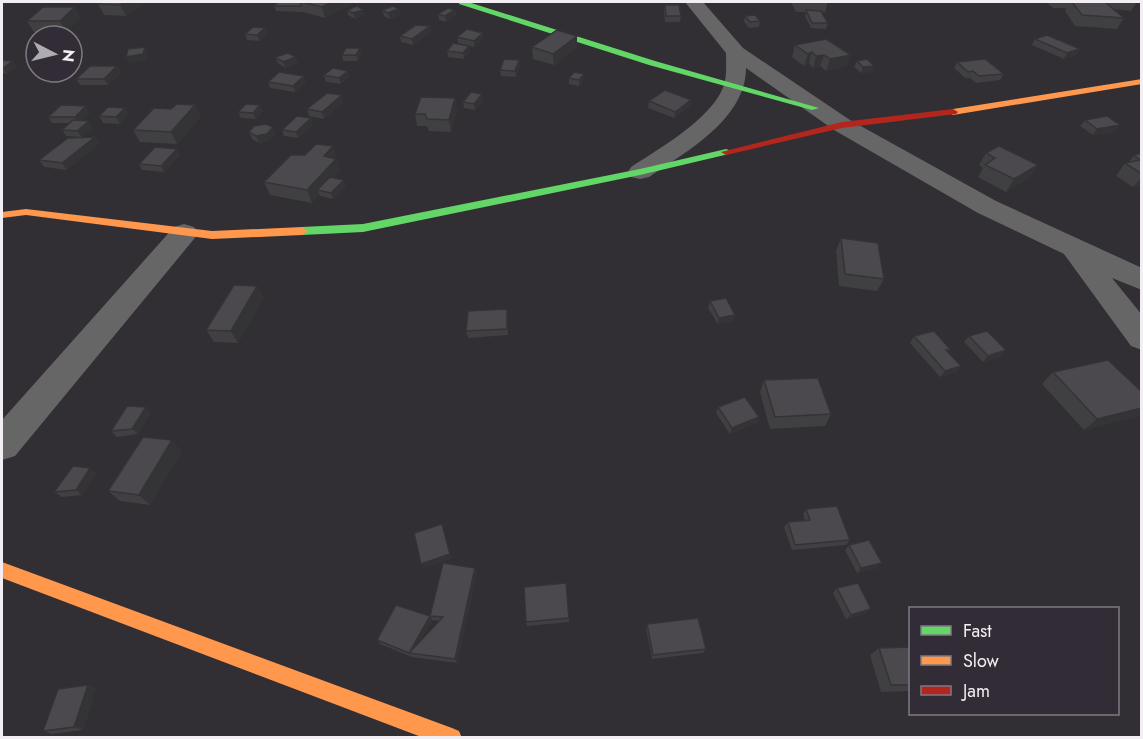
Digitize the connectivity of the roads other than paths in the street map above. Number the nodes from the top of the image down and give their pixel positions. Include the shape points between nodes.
1 (694, 2) edge
2 (469, 3) edge
3 (736, 52) junction
4 (1142, 81) edge
5 (735, 86) junction
6 (815, 108) junction
7 (842, 125) junction
8 (640, 172) junction
9 (2, 215) edge
10 (184, 233) junction
11 (1074, 247) junction
12 (1142, 280) edge
13 (1142, 338) edge
14 (2, 445) edge
15 (2, 570) edge
16 (443, 736) edge

1 - 3 street
2 - 5 street
3 - 5 street
3 - 6 street
4 - 7 street
5 - 6 street
5 - 8 street via 696,133
6 - 7 street
7 - 8 street
7 - 11 street via 987,207
8 - 10 street via 363,228
9 - 10 street via 26,212
10 - 14 street
11 - 12 street
11 - 13 street
15 - 16 street

